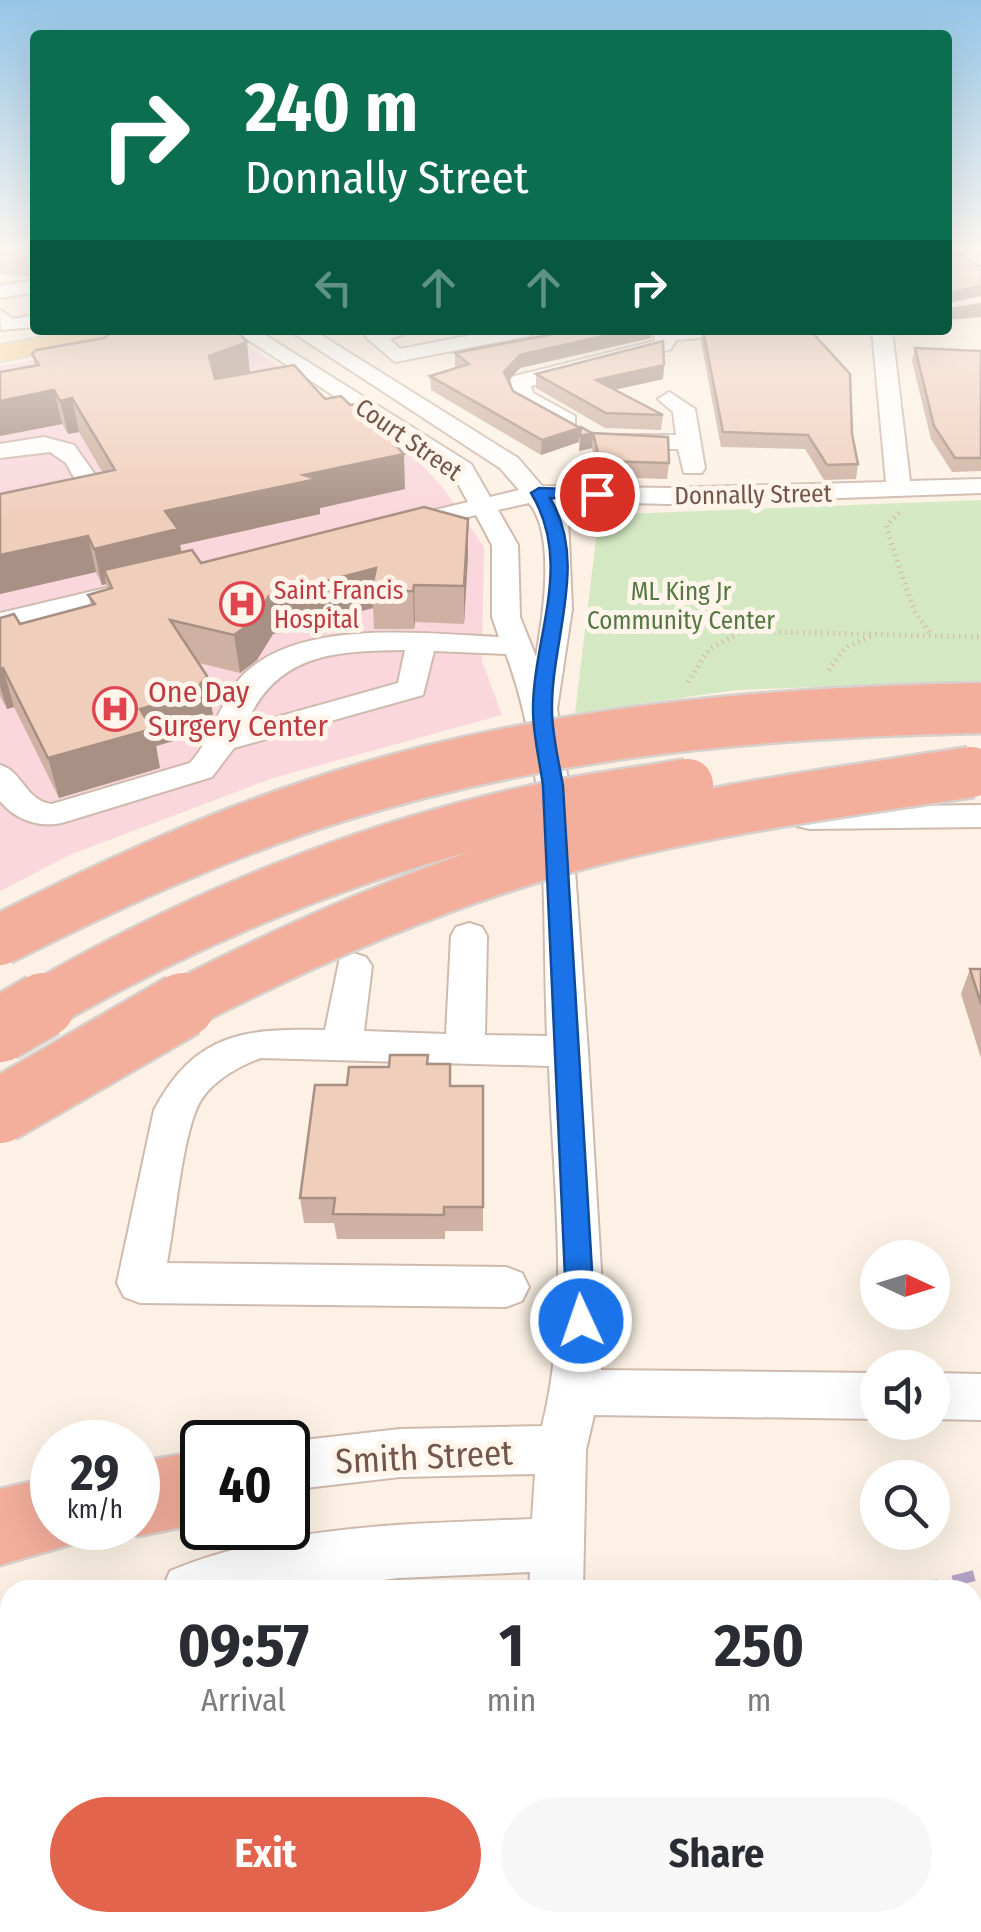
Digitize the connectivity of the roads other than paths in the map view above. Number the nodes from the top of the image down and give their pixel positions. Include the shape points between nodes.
1 (60, 337) edge
2 (71, 337) edge
3 (240, 337) edge
4 (253, 337) edge
5 (281, 337) edge
6 (312, 337) edge
7 (376, 337) edge
8 (493, 337) edge
9 (665, 337) edge
10 (883, 337) edge
11 (222, 344) edge
12 (324, 344) junction
13 (0, 353) edge
14 (101, 361) edge
15 (669, 399) dead end
16 (690, 442) junction
17 (0, 451) edge
18 (981, 486) edge
19 (899, 490) junction
20 (539, 493) junction
21 (696, 495) junction
22 (484, 505) junction
23 (0, 511) edge
24 (362, 534) edge
25 (172, 580) edge
26 (0, 622) edge
27 (421, 645) junction
28 (518, 646) junction
29 (981, 708) edge
30 (542, 709) junction
31 (224, 741) junction
32 (0, 774) edge
33 (978, 786) edge
34 (556, 866) junction
35 (469, 936) dead end
36 (0, 940) edge
37 (352, 966) dead end
38 (0, 1030) edge
39 (342, 1046) junction
40 (465, 1050) junction
41 (568, 1052) junction
42 (0, 1111) edge
43 (506, 1287) dead end
44 (575, 1392) junction
45 (860, 1396) edge
46 (950, 1396) edge
47 (981, 1397) edge
48 (561, 1450) junction
49 (310, 1463) edge
50 (30, 1520) edge
51 (0, 1527) edge
52 (30, 1549) edge
53 (0, 1560) edge
54 (557, 1567) edge
55 (225, 1580) edge

1 - 13 main road
2 - 14 street
3 - 11 street
4 - 22 street, Court Street via 462,469
5 - 12 street via 296,346
6 - 12 street, Court Street
7 - 8 street via 395,356
9 - 16 street via 664,345 519,382 522,397 591,434
10 - 19 street
12 - 20 street, Court Street via 509,462
15 - 16 street via 684,409
16 - 21 street
17 - 23 street via 35,444 66,448 91,486 81,494
18 - 19 street, Donnally Street
19 - 21 street, Donnally Street
20 - 21 street, Donnally Street
20 - 22 street, Donnally Street
20 - 30 street, Court Street via 556,518 558,609
22 - 24 street, Donnally Street
22 - 28 street, Court Street via 504,545 506,617
25 - 26 street
27 - 28 street
27 - 31 street via 412,690
27 - 31 street via 330,646 285,660 256,679
28 - 30 street, Court Street
29 - 36 highway, bridge via 805,713 666,728 396,780 209,842
30 - 34 street, Court Street
31 - 32 street via 201,770 53,815 29,814
33 - 34 street
33 - 38 highway, bridge via 884,768 704,781 513,815 286,884 73,985
33 - 42 highway, bridge via 656,825 418,895 97,1049
34 - 41 street, Court Street
35 - 40 street
37 - 39 street
39 - 40 street
39 - 43 street via 260,1043 228,1052 186,1087 175,1110 140,1283
40 - 41 street
41 - 44 street, Court Street via 581,1321
44 - 45 street
44 - 48 street, Court Street
46 - 47 street
48 - 49 street, Smith Street via 400,1453
48 - 54 street, Court Street
50 - 51 highway
52 - 53 street
54 - 55 street via 346,1557

